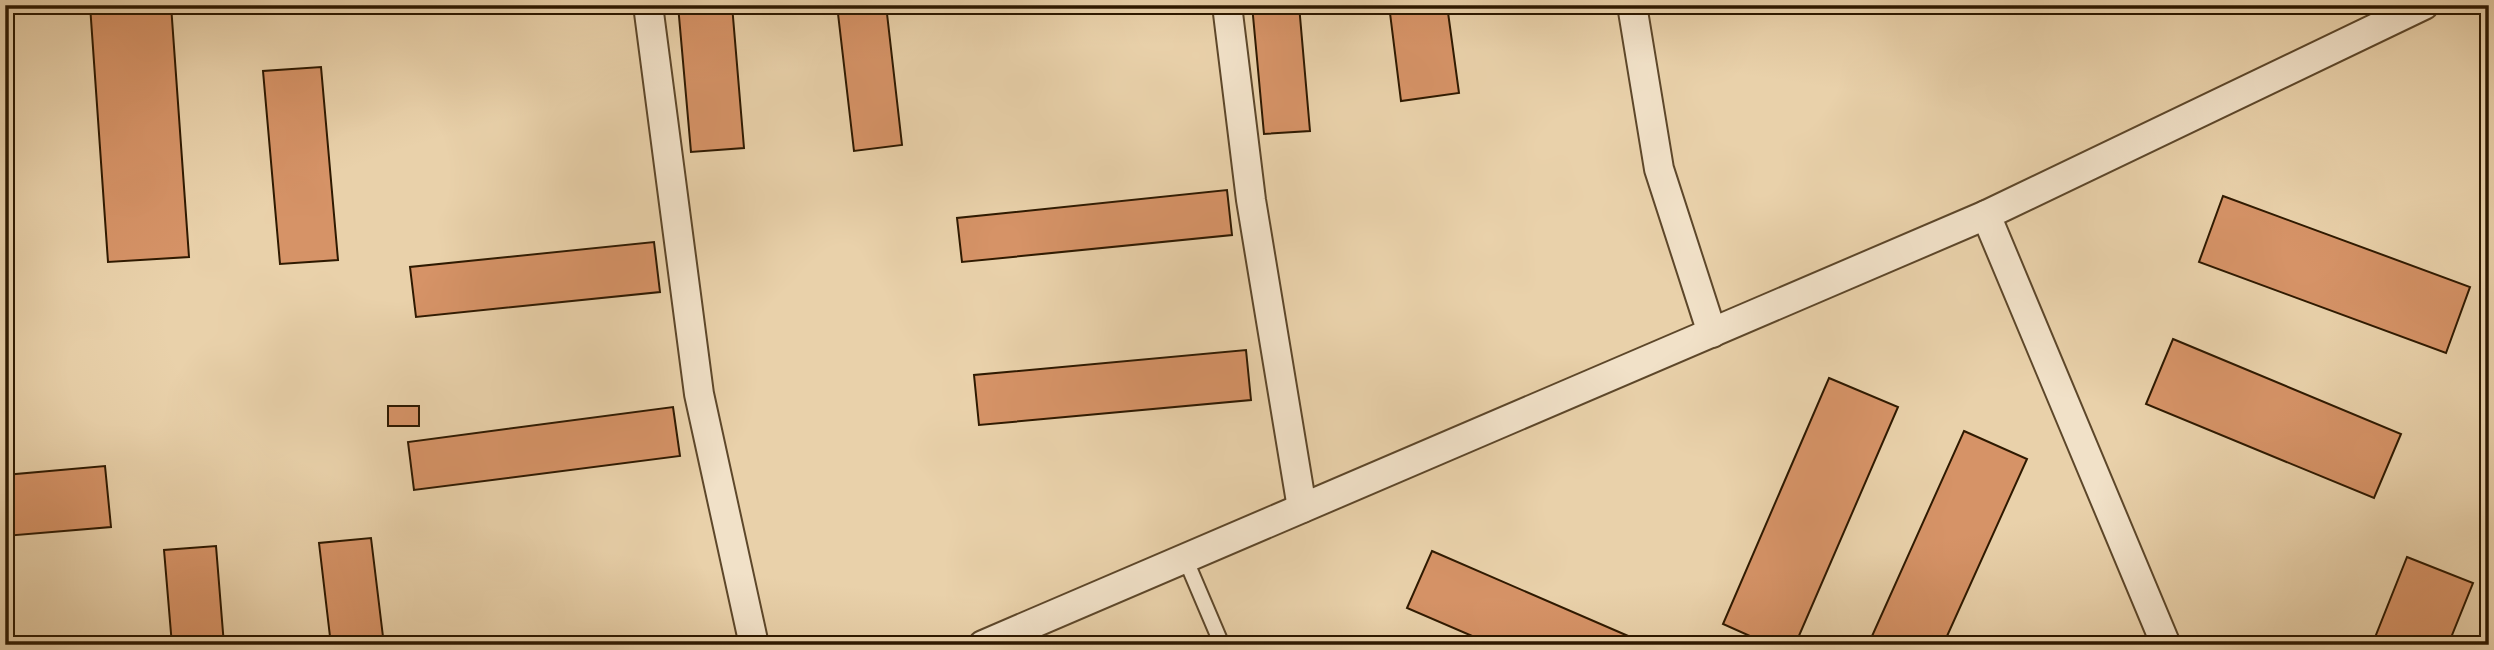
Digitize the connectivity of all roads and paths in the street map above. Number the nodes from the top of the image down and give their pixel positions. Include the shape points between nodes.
1 (648, 5) edge
2 (1227, 5) edge
3 (1632, 5) edge
4 (2424, 5) edge
5 (1986, 215) junction
6 (1712, 332) junction
7 (1302, 508) junction
8 (1185, 558) junction
9 (754, 645) edge
10 (983, 645) edge
11 (1222, 645) edge
12 (2166, 645) edge

1 - 9 street via 699,394
2 - 7 street via 1251,200
3 - 6 street via 1659,169
4 - 5 street
5 - 6 street
5 - 12 street
6 - 7 street
7 - 8 street
8 - 10 street
8 - 11 lane

